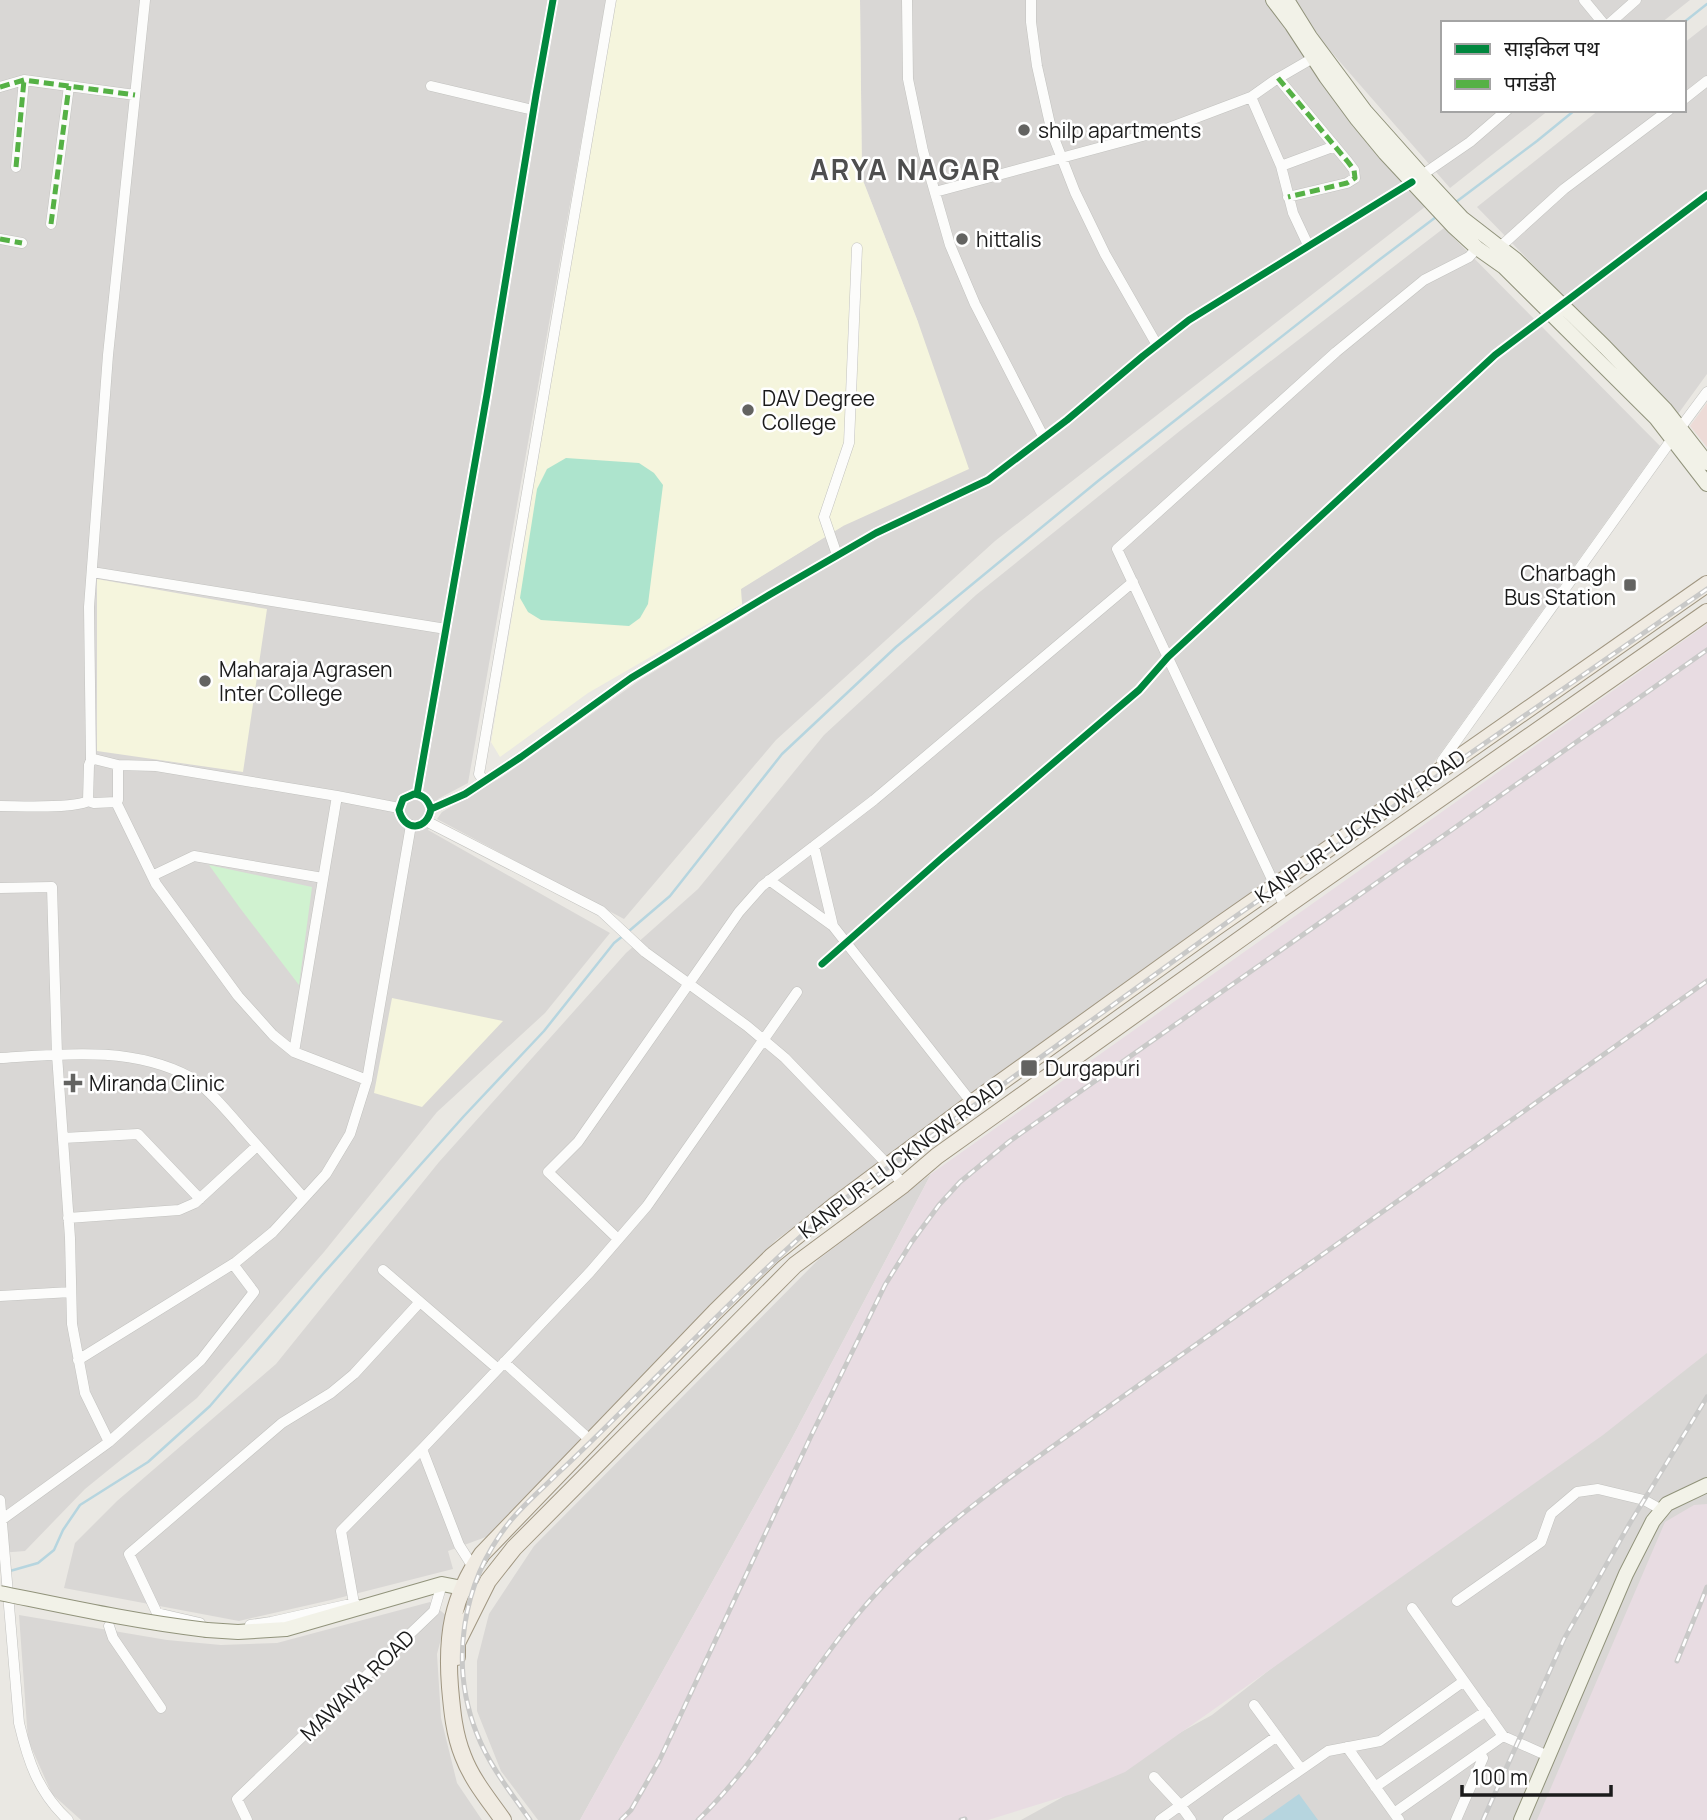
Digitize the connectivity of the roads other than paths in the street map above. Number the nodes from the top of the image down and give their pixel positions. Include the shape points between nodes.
1 (145, 0) edge
2 (554, 0) edge
3 (611, 0) edge
4 (907, 0) edge
5 (1031, 0) edge
6 (1273, 0) edge
7 (1287, 0) edge
8 (1584, 0) edge
9 (1636, 0) edge
10 (1601, 21) edge
11 (1612, 21) edge
12 (1313, 58) junction
13 (1278, 78) junction
14 (24, 80) junction
15 (1707, 81) edge
16 (69, 86) junction
17 (431, 86) dead end
18 (0, 87) edge
19 (135, 95) junction
20 (1251, 97) junction
21 (1686, 97) edge
22 (533, 110) junction
23 (1505, 112) edge
24 (1666, 112) edge
25 (1335, 146) junction
26 (1061, 157) junction
27 (1281, 166) junction
28 (16, 167) dead end
29 (1417, 179) junction
30 (935, 192) junction
31 (1707, 195) edge
32 (1288, 197) junction
33 (1457, 222) junction
34 (51, 223) dead end
35 (0, 239) edge
36 (22, 243) dead end
37 (1308, 245) junction
38 (1477, 247) junction
39 (1500, 247) junction
40 (857, 248) dead end
41 (1556, 308) junction
42 (1157, 345) junction
43 (1707, 392) edge
44 (1676, 433) junction
45 (1044, 438) junction
46 (1707, 463) edge
47 (1707, 484) edge
48 (837, 555) junction
49 (92, 572) junction
50 (1133, 582) junction
51 (1707, 584) edge
52 (1707, 612) edge
53 (446, 629) junction
54 (1624, 641) junction
55 (1167, 657) junction
56 (1637, 662) junction
57 (1530, 707) junction
58 (1543, 727) junction
59 (90, 760) junction
60 (118, 765) junction
61 (1444, 767) junction
62 (485, 781) junction
63 (417, 794) junction
64 (337, 796) junction
65 (88, 801) junction
66 (116, 802) junction
67 (0, 806) edge
68 (399, 808) junction
69 (431, 810) junction
70 (426, 821) junction
71 (411, 825) junction
72 (814, 846) junction
73 (152, 876) junction
74 (323, 878) junction
75 (769, 880) junction
76 (1275, 886) junction
77 (0, 888) edge
78 (1285, 907) junction
79 (833, 926) junction
80 (846, 942) junction
81 (822, 964) dead end
82 (689, 984) junction
83 (797, 992) dead end
84 (764, 1041) junction
85 (294, 1052) junction
86 (57, 1055) junction
87 (0, 1058) edge
88 (367, 1080) junction
89 (972, 1103) junction
90 (63, 1138) junction
91 (257, 1146) junction
92 (888, 1165) junction
93 (902, 1185) junction
94 (304, 1198) junction
95 (200, 1199) junction
96 (68, 1218) junction
97 (618, 1239) junction
98 (233, 1264) junction
99 (383, 1270) dead end
100 (71, 1292) junction
101 (0, 1296) edge
102 (419, 1303) junction
103 (78, 1360) junction
104 (501, 1365) junction
105 (590, 1440) junction
106 (109, 1442) junction
107 (422, 1449) junction
108 (1707, 1485) edge
109 (0, 1500) edge
110 (1662, 1510) junction
111 (0, 1520) edge
112 (474, 1567) junction
113 (442, 1584) junction
114 (3, 1588) edge
115 (463, 1589) junction
116 (483, 1592) junction
117 (1457, 1601) dead end
118 (355, 1606) junction
119 (1412, 1608) dead end
120 (109, 1626) dead end
121 (1464, 1681) junction
122 (1254, 1705) dead end
123 (161, 1708) dead end
124 (1486, 1711) junction
125 (1277, 1736) junction
126 (1503, 1736) junction
127 (1347, 1746) junction
128 (1479, 1753) junction
129 (1548, 1756) junction
130 (1301, 1769) junction
131 (1154, 1777) dead end
132 (1375, 1787) junction
133 (1181, 1805) junction
134 (1396, 1817) edge
135 (68, 1820) edge
136 (247, 1820) edge
137 (503, 1820) edge
138 (514, 1820) edge
139 (1160, 1820) edge
140 (1191, 1820) edge
141 (1228, 1820) edge
142 (1456, 1820) edge
143 (1521, 1820) edge

1 - 19 street
2 - 22 street
3 - 62 street via 479,774
4 - 30 street via 908,79
5 - 26 street via 1037,66
6 - 12 street
7 - 29 street
8 - 10 street
9 - 11 street
12 - 13 street
12 - 29 street via 1385,153
13 - 20 street
13 - 25 street
14 - 16 street
14 - 18 street
14 - 28 street
15 - 21 street
16 - 19 street
16 - 34 street
17 - 22 street
19 - 49 street via 108,355
20 - 26 street via 1161,131
20 - 27 street
22 - 53 street
23 - 29 street
24 - 39 street via 1564,189
25 - 27 street
25 - 32 street via 1355,178
26 - 30 street
26 - 42 street via 1105,254
27 - 32 street
29 - 33 street
29 - 37 street
30 - 45 street via 950,245 975,304
31 - 41 street
32 - 37 street
33 - 38 street
33 - 39 street
35 - 36 street
37 - 42 street
38 - 41 street
38 - 50 street via 1469,257 1424,280 1336,352 1117,549
39 - 41 street
40 - 48 street via 849,443 824,517
41 - 44 street via 1656,418
41 - 55 street via 1495,355
42 - 45 street
43 - 44 street
44 - 46 street
44 - 47 street
44 - 61 street via 1442,761
45 - 48 street via 988,480
48 - 62 street via 631,677
49 - 53 street
49 - 59 street
50 - 55 street
50 - 72 street
51 - 54 main road, KANPUR-LUCKNOW ROAD
52 - 56 main road, KANPUR-LUCKNOW ROAD
53 - 63 street
54 - 56 main road
54 - 57 main road, KANPUR-LUCKNOW ROAD
55 - 76 street
55 - 80 street via 1139,690
56 - 58 main road, KANPUR-LUCKNOW ROAD
57 - 58 main road
57 - 61 main road, KANPUR-LUCKNOW ROAD
58 - 78 main road, KANPUR-LUCKNOW ROAD
59 - 60 street
59 - 65 street
60 - 64 street via 156,766
60 - 66 street
61 - 76 main road, KANPUR-LUCKNOW ROAD
62 - 69 street
63 - 68 street via 408,795
63 - 69 street
64 - 68 street
64 - 74 street
65 - 66 street
65 - 67 street
66 - 73 street
68 - 71 street via 400,816
69 - 70 street
70 - 71 street
70 - 82 street via 601,911
71 - 88 street
72 - 75 street
72 - 79 street
73 - 74 street via 194,856
73 - 85 street via 238,996
74 - 85 street
75 - 79 street
75 - 82 street via 739,912
76 - 78 street
76 - 89 main road, KANPUR-LUCKNOW ROAD
77 - 86 street via 52,887
78 - 93 main road, KANPUR-LUCKNOW ROAD
79 - 80 street
80 - 81 street
80 - 89 street
82 - 84 street
82 - 97 street via 578,1142 548,1172
83 - 84 street
84 - 92 street
84 - 97 street via 647,1206
85 - 88 street
86 - 87 street
86 - 90 street
86 - 91 street via 130,1058 192,1078
88 - 94 street via 350,1134 326,1174
89 - 92 main road, KANPUR-LUCKNOW ROAD
90 - 95 street via 138,1134
90 - 96 street
91 - 94 street
91 - 95 street
92 - 93 street
92 - 105 main road, KANPUR-LUCKNOW ROAD via 772,1256
93 - 116 main road, KANPUR-LUCKNOW ROAD via 795,1265 514,1548
94 - 98 street via 273,1232
95 - 96 street via 179,1210
96 - 100 street
97 - 104 street
98 - 103 street
98 - 106 street via 254,1292 201,1360
99 - 102 street
100 - 101 street
100 - 103 street
102 - 104 street
102 - 118 street via 354,1374 282,1423 130,1554 158,1613 194,1622 238,1626
103 - 106 street via 85,1393
104 - 105 street
104 - 107 street
105 - 112 main road, KANPUR-LUCKNOW ROAD
106 - 111 street
107 - 112 street via 458,1545
107 - 118 street via 341,1531
108 - 110 street
109 - 111 street
110 - 117 street via 1644,1500 1598,1489 1577,1492 1551,1514 1542,1542
110 - 129 street via 1626,1574
111 - 114 street
112 - 115 main road, KANPUR-LUCKNOW ROAD
113 - 115 street
113 - 118 street
113 - 136 street, MAWAIYA ROAD via 434,1611 237,1799
114 - 118 street, bridge via 106,1615 238,1632 286,1629
114 - 135 street via 27,1759 42,1790
115 - 116 street
115 - 137 main road, KANPUR-LUCKNOW ROAD via 449,1634 456,1732 475,1781
116 - 138 main road, KANPUR-LUCKNOW ROAD via 457,1643 459,1686 473,1756
119 - 121 street
120 - 123 street via 113,1639
121 - 124 street
121 - 127 street via 1380,1741
122 - 125 street
124 - 126 street
124 - 132 street
125 - 130 street
125 - 133 street
126 - 128 street
126 - 129 street
127 - 130 street via 1328,1751
127 - 132 street
128 - 134 street
128 - 142 street via 1482,1758
129 - 143 street
130 - 141 street
131 - 133 street
132 - 134 street
133 - 139 street
133 - 140 street

